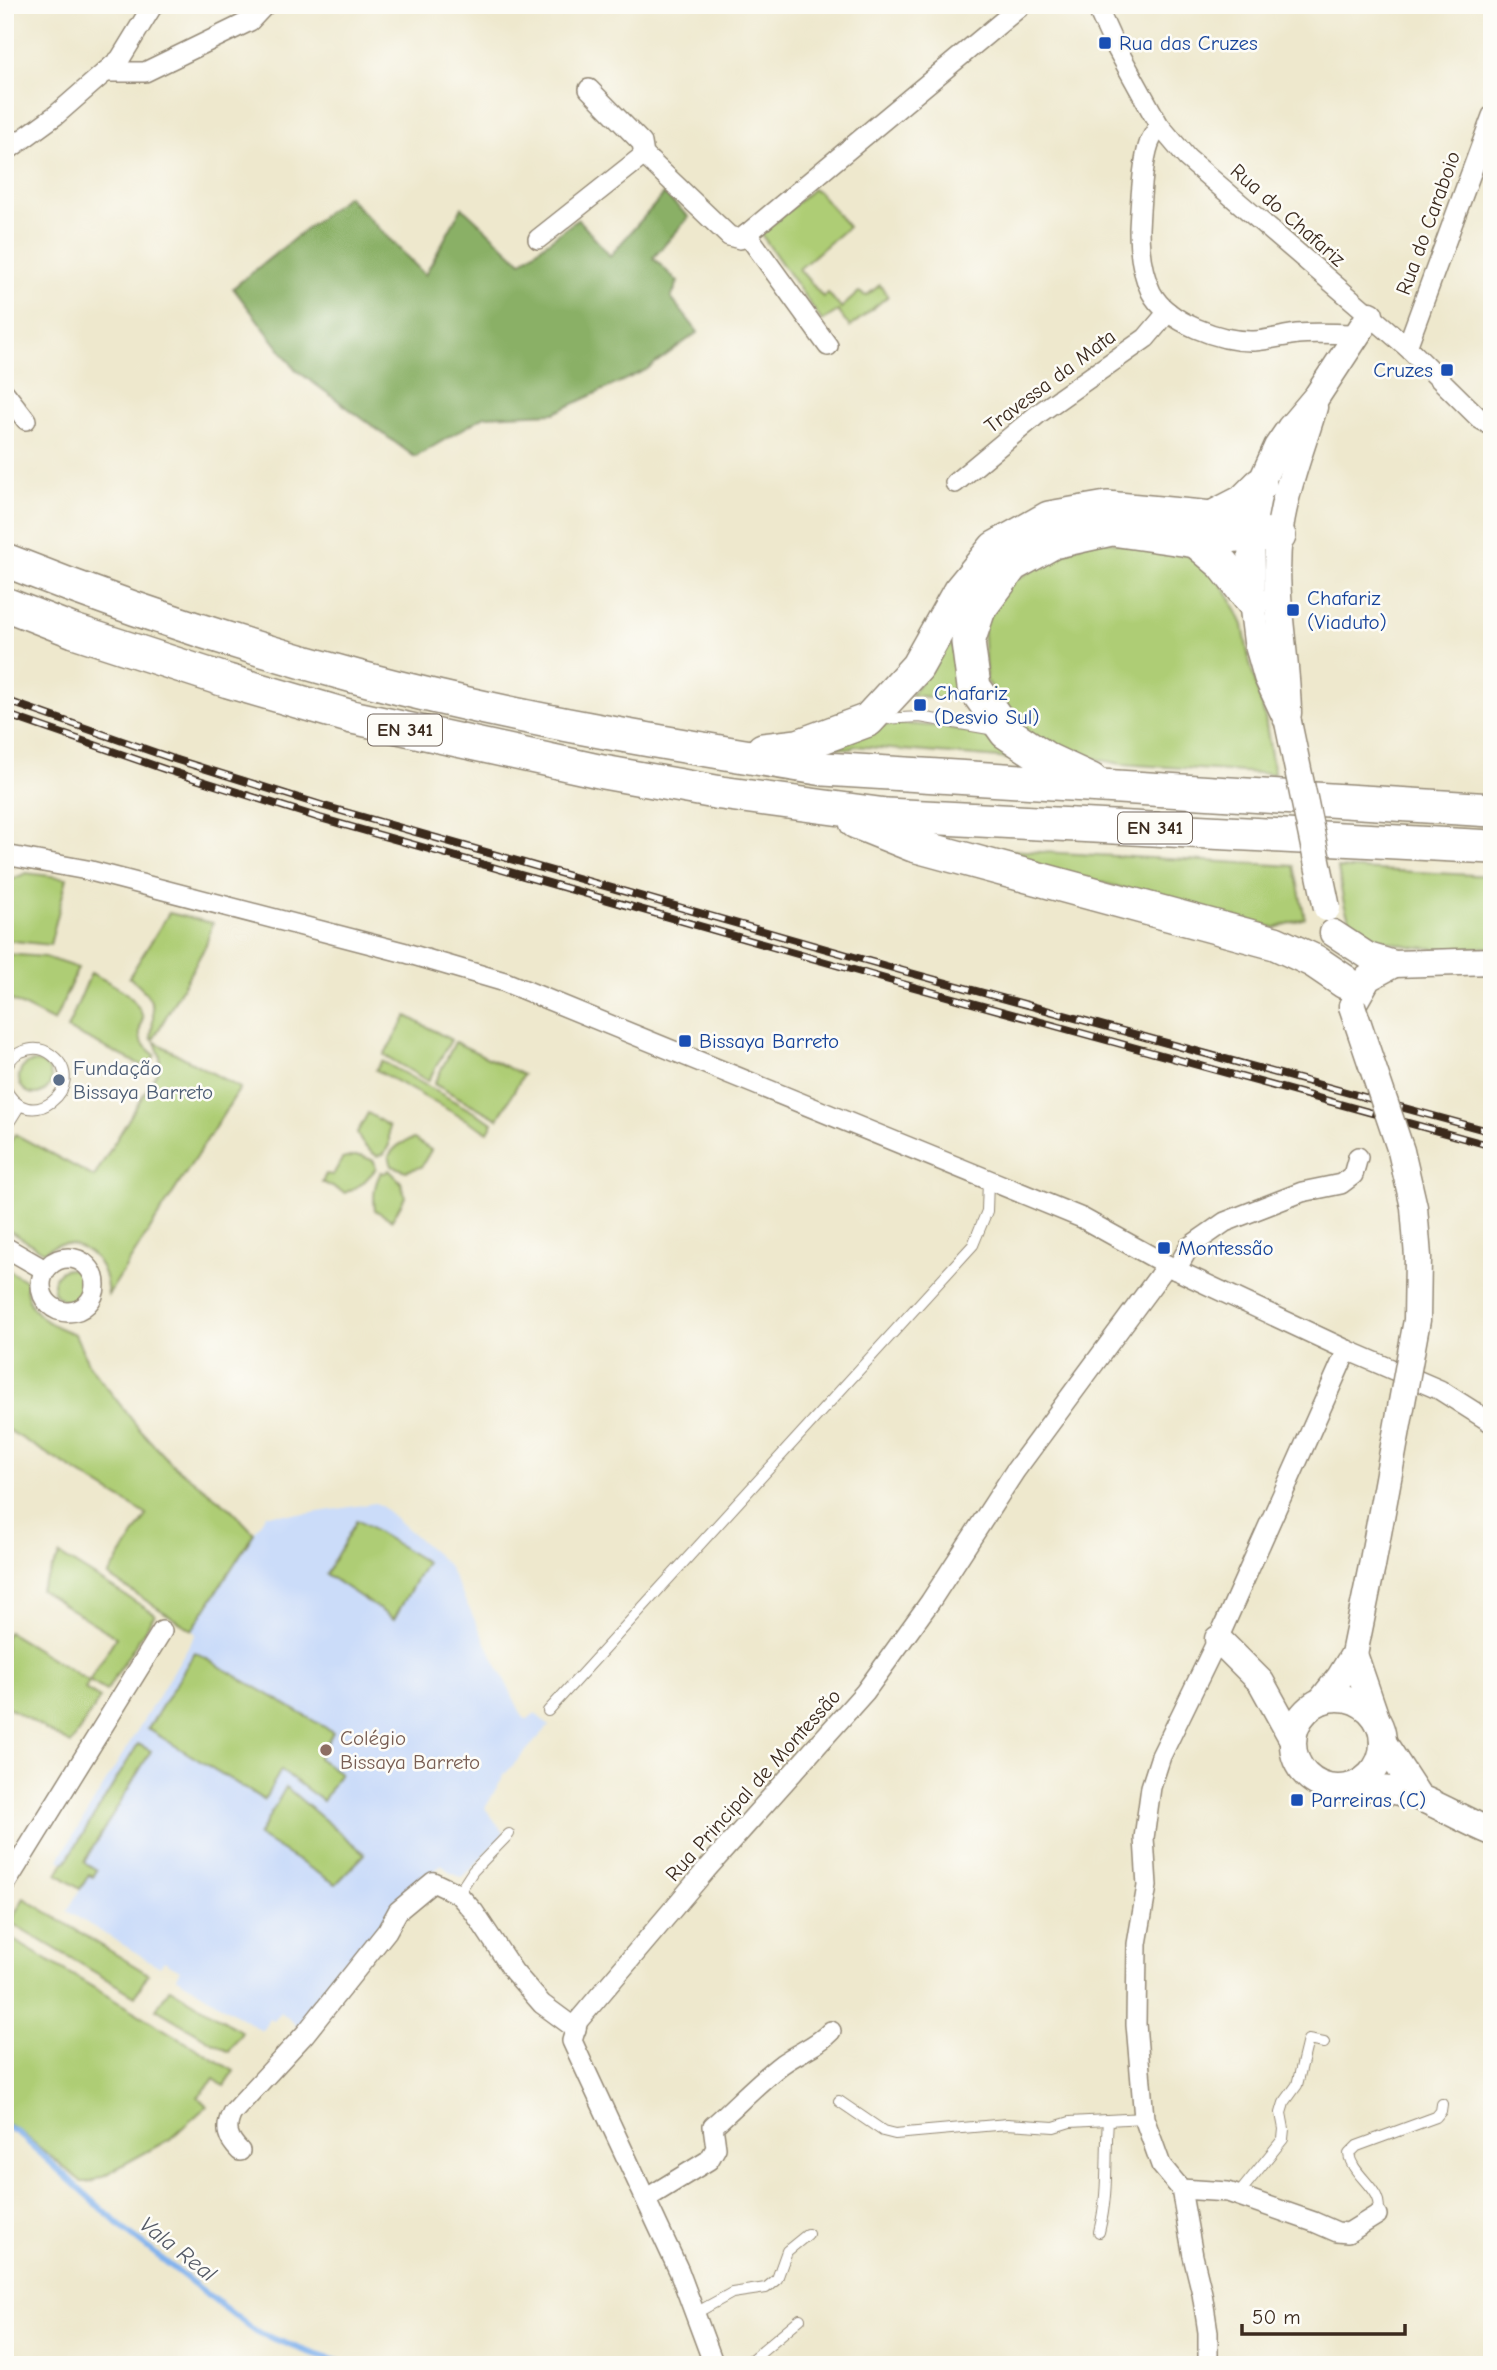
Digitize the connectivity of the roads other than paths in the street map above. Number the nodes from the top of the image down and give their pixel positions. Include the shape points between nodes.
1 (153, 5) edge
2 (265, 5) edge
3 (1022, 5) edge
4 (1096, 5) edge
5 (105, 72) junction
6 (589, 89) dead end
7 (1492, 116) edge
8 (1159, 125) junction
9 (5, 152) edge
10 (644, 155) junction
11 (747, 234) junction
12 (538, 239) dead end
13 (1168, 312) junction
14 (1363, 325) junction
15 (828, 346) dead end
16 (1407, 347) junction
17 (5, 393) edge
18 (1317, 396) junction
19 (26, 420) dead end
20 (1492, 426) edge
21 (955, 483) dead end
22 (1260, 485) junction
23 (1204, 530) junction
24 (1265, 535) junction
25 (5, 560) edge
26 (1252, 601) junction
27 (5, 604) edge
28 (868, 719) junction
29 (1288, 722) junction
30 (1006, 732) junction
31 (729, 754) junction
32 (1106, 788) junction
33 (818, 807) junction
34 (1492, 810) edge
35 (1492, 847) edge
36 (5, 855) edge
37 (1330, 921) junction
38 (1368, 956) junction
39 (1492, 961) edge
40 (1394, 964) junction
41 (1348, 994) junction
42 (5, 1072) edge
43 (5, 1087) edge
44 (20, 1105) junction
45 (5, 1129) edge
46 (1358, 1157) dead end
47 (988, 1180) junction
48 (5, 1247) edge
49 (1171, 1268) junction
50 (45, 1270) dead end
51 (1347, 1350) junction
52 (1492, 1423) edge
53 (162, 1631) dead end
54 (1219, 1639) junction
55 (1354, 1654) junction
56 (1261, 1682) junction
57 (1319, 1702) junction
58 (548, 1711) dead end
59 (1380, 1730) junction
60 (1293, 1740) junction
61 (1354, 1786) junction
62 (1419, 1797) junction
63 (1492, 1832) edge
64 (509, 1834) dead end
65 (5, 1885) edge
66 (458, 1894) junction
67 (576, 2029) junction
68 (831, 2031) dead end
69 (1324, 2043) dead end
70 (839, 2101) dead end
71 (1442, 2104) dead end
72 (1144, 2118) junction
73 (1108, 2120) junction
74 (240, 2151) dead end
75 (1181, 2189) junction
76 (1237, 2196) junction
77 (647, 2198) junction
78 (1377, 2215) joint
79 (1099, 2232) dead end
80 (808, 2234) dead end
81 (694, 2314) junction
82 (800, 2319) dead end
83 (1208, 2364) edge
84 (714, 2365) edge
85 (745, 2365) edge

1 - 5 street via 120,59
2 - 5 street via 250,21 145,72
3 - 11 street
4 - 8 street, Rua do Chafariz
5 - 9 street
6 - 10 street via 642,144
7 - 16 street, Rua do Caraboio
8 - 13 street via 1148,145 1139,233 1152,295
8 - 14 street, Rua do Chafariz via 1187,158
10 - 11 street via 729,236 740,239
10 - 12 street
11 - 15 street
13 - 14 street via 1208,334 1254,341
13 - 21 street, Travessa da Mata via 1146,338 1038,414
14 - 16 street, Rua do Chafariz
14 - 18 street
16 - 20 street, Rua do Chafariz
17 - 19 street
18 - 22 street via 1284,437
18 - 24 street via 1287,490
22 - 23 highway
22 - 24 street
23 - 24 highway
23 - 26 highway
23 - 28 highway via 1107,508 1049,518 995,548 959,592 917,667
23 - 30 highway via 1112,529 1053,542 1012,565 979,609 968,642 974,687
24 - 26 street
24 - 29 street via 1278,602
25 - 31 highway, EN 341 via 89,594 358,677 584,728
26 - 29 street via 1266,677
27 - 33 highway, EN 341 via 74,631 352,717 603,772
28 - 30 lane via 920,717
28 - 31 highway via 798,746
29 - 37 street, bridge
30 - 32 highway via 1048,760
31 - 32 highway, EN 341 via 824,769
32 - 34 highway, EN 341
33 - 35 highway, EN 341 via 886,815
33 - 41 highway via 913,845 1275,943 1314,961
36 - 47 street via 87,870 505,982
37 - 38 street
37 - 41 street
38 - 40 street
38 - 41 street via 1353,968
39 - 40 street
40 - 41 street
41 - 55 street, bridge via 1401,1151 1414,1207 1418,1257 1417,1320
42 - 44 lane via 16,1055 32,1049 48,1052 60,1064 64,1081 59,1096 37,1109
43 - 44 lane
44 - 45 lane
46 - 49 street, Rua Principal de Montessão via 1353,1175 1341,1184 1302,1192 1225,1222 1189,1247
47 - 49 street via 1082,1218
47 - 58 lane via 987,1211 973,1245
48 - 50 street
49 - 51 street
49 - 67 street, Rua Principal de Montessão via 1015,1471 865,1692 698,1880 578,2021
51 - 52 street via 1440,1390
51 - 54 street
53 - 65 street
54 - 56 street
54 - 72 street via 1161,1756 1151,1787 1144,1838 1147,1886 1137,1944 1136,2024
55 - 57 street
55 - 59 street
56 - 57 street
56 - 60 street
57 - 59 street via 1351,1700 1365,1707
57 - 60 street via 1300,1719
59 - 61 street via 1382,1756 1376,1769
59 - 62 street
60 - 61 street via 1298,1765 1306,1776 1328,1788
61 - 62 street
62 - 63 street
64 - 66 lane
66 - 67 street via 514,1972 542,2004
66 - 74 street via 433,1882 398,1911 305,2034 232,2113 227,2133
67 - 77 street via 572,2041
68 - 77 street via 820,2043 781,2065 713,2126 716,2148 709,2160
69 - 76 lane via 1308,2040 1297,2085 1281,2113 1283,2139
70 - 73 lane via 883,2131 895,2134
71 - 78 lane via 1437,2117 1357,2146 1349,2154 1350,2163 1379,2199
72 - 73 lane
72 - 75 street via 1161,2165
73 - 79 lane via 1108,2180
75 - 76 street
75 - 83 street via 1202,2293
76 - 78 street via 1337,2232 1348,2233
77 - 81 street
80 - 81 lane via 787,2251 777,2279 766,2288 732,2293
81 - 84 street
82 - 85 lane

